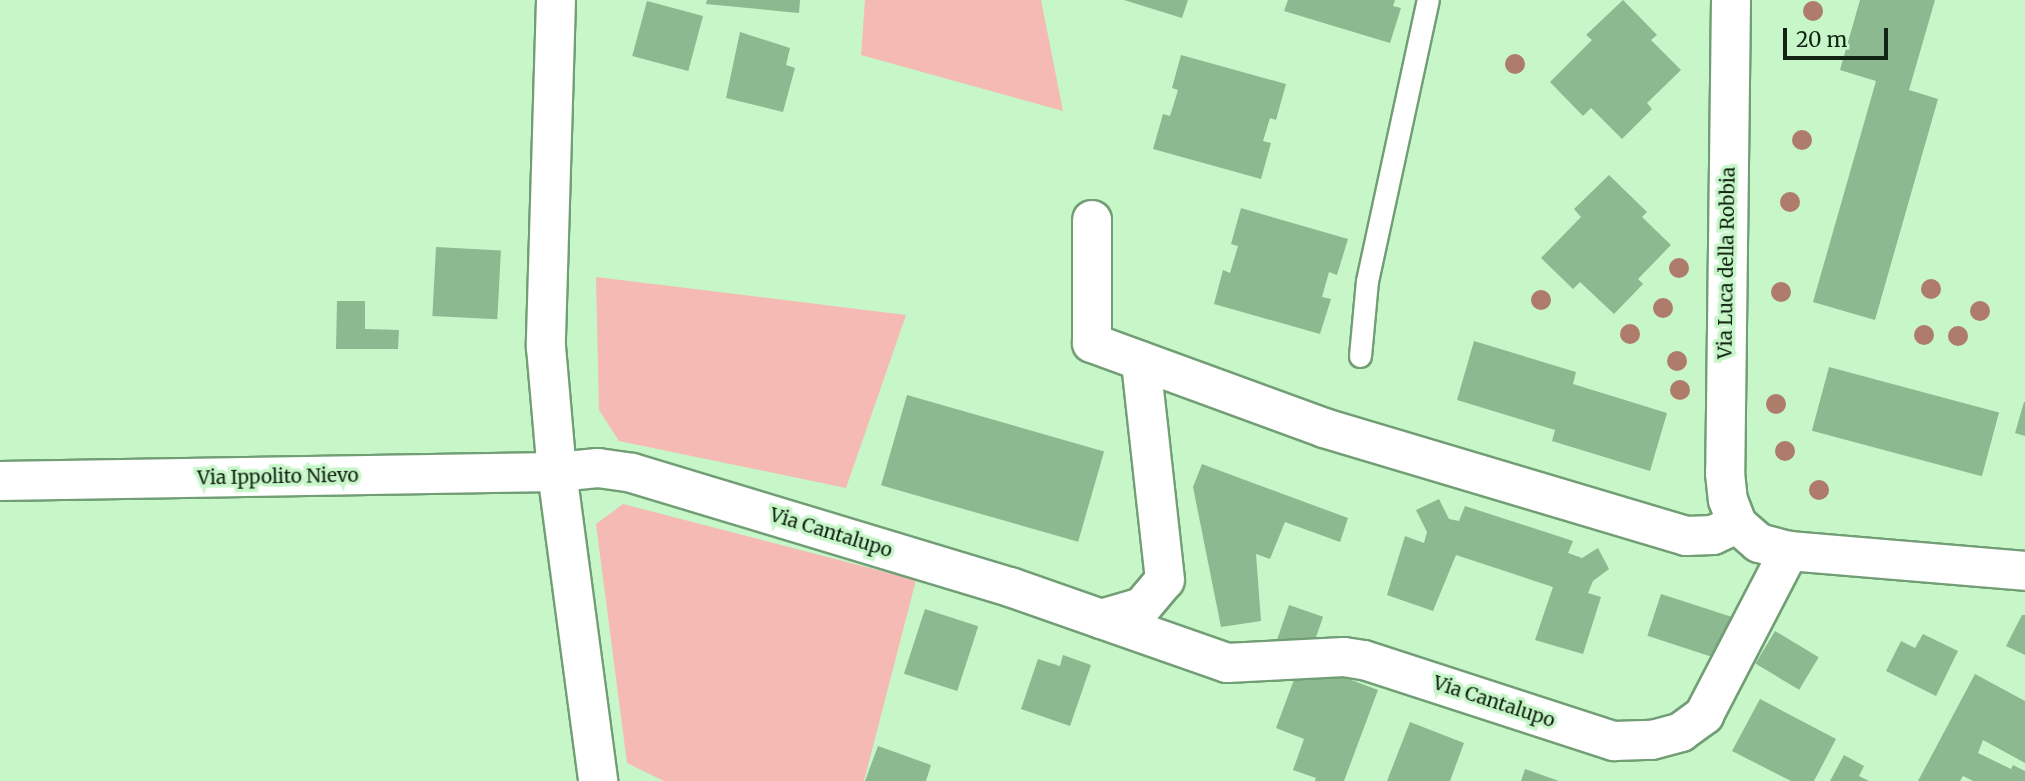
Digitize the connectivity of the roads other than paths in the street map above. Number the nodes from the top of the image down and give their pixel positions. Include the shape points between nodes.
1 (556, 0) edge
2 (1428, 0) edge
3 (1731, 0) edge
4 (1092, 220) dead end
5 (1360, 356) dead end
6 (1141, 361) junction
7 (557, 472) junction
8 (0, 481) edge
9 (1737, 524) junction
10 (1790, 551) junction
11 (2025, 571) edge
12 (1101, 619) junction
13 (598, 781) edge

1 - 7 street via 546,346
2 - 5 lane via 1367,281
3 - 9 street, Via Luca della Robbia via 1725,473
4 - 6 street via 1092,343
6 - 9 street via 1324,428 1686,536 1713,535
6 - 12 street via 1164,580 1142,607
7 - 8 street, Via Ippolito Nievo
7 - 12 street, Via Cantalupo via 598,468 632,473 1010,587
7 - 13 street
9 - 10 street via 1759,543
10 - 11 street
10 - 12 street, Via Cantalupo via 1704,715 1681,732 1652,740 1614,741 1364,660 1227,663

